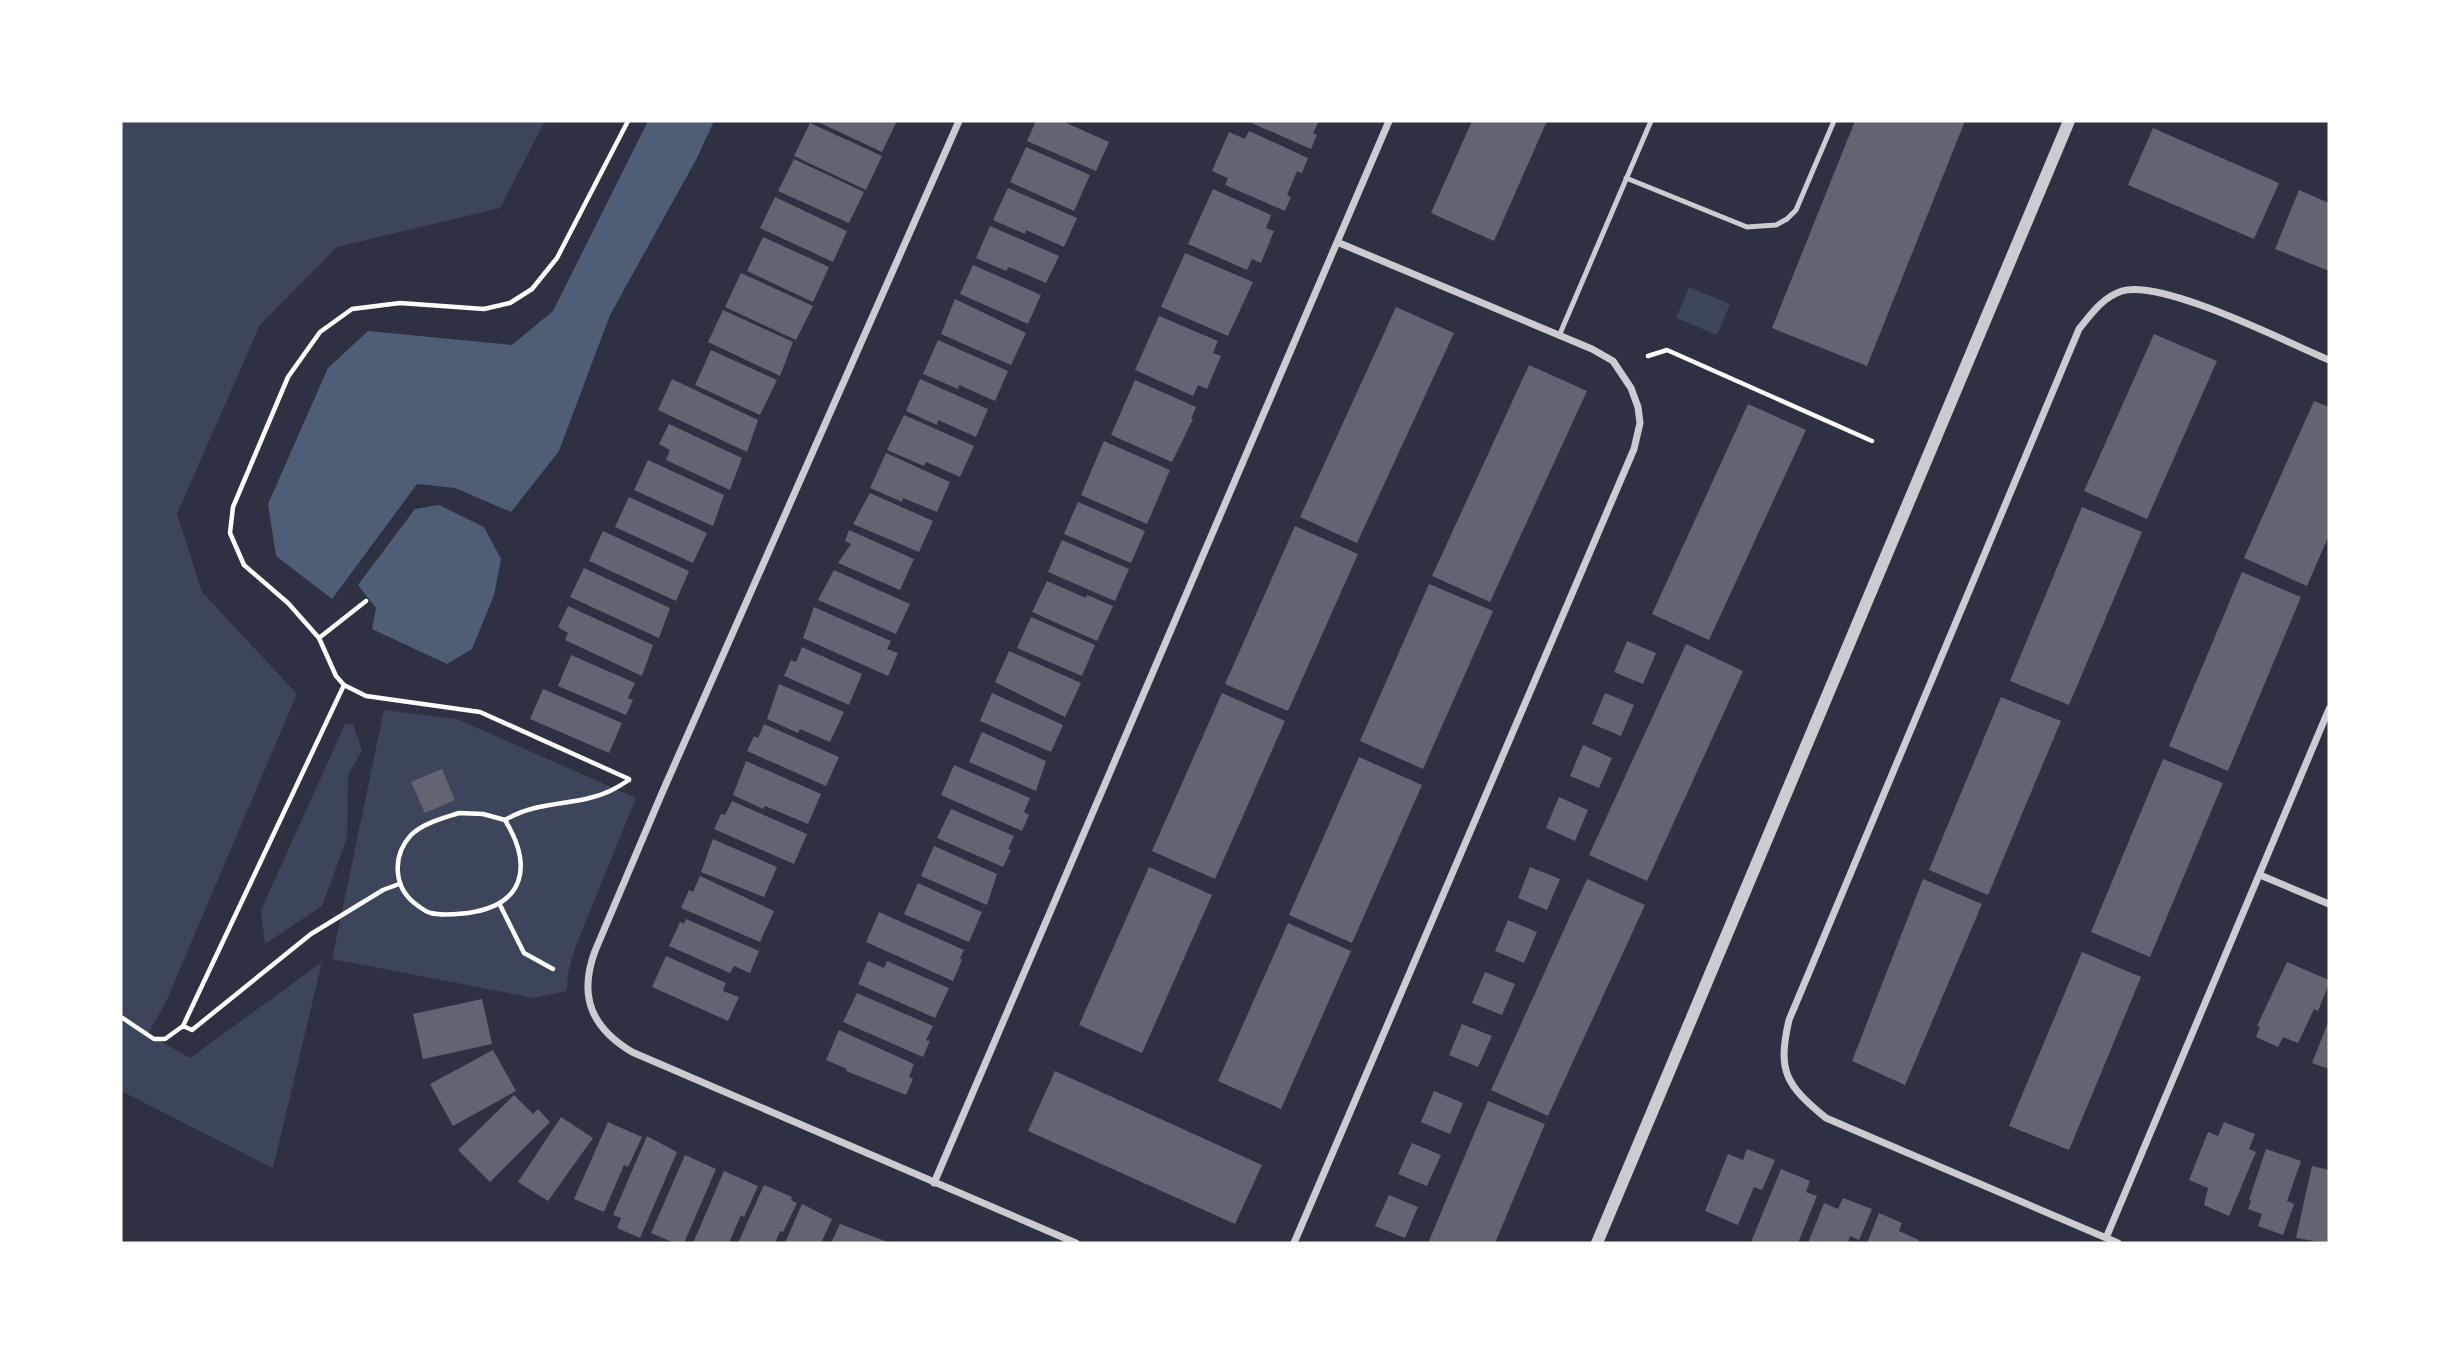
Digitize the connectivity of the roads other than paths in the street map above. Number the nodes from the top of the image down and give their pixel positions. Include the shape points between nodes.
1 (959, 121) edge
2 (1389, 121) edge
3 (1651, 121) edge
4 (1834, 121) edge
5 (2069, 121) edge
6 (1626, 178) junction
7 (1338, 242) junction
8 (1559, 335) junction
9 (2329, 360) edge
10 (2329, 709) edge
11 (2260, 875) junction
12 (2329, 904) edge
13 (934, 1183) junction
14 (2106, 1238) junction
15 (1076, 1243) edge
16 (1294, 1243) edge
17 (1597, 1243) edge
18 (2118, 1243) edge

1 - 13 street via 587,971 587,991 599,1025 632,1052
2 - 7 street
3 - 6 lane
4 - 6 lane via 1796,210 1776,225 1747,227
5 - 17 street
6 - 8 lane
7 - 8 street
7 - 13 street
8 - 16 street via 1613,360 1623,374 1638,407 1640,423 1634,449
9 - 14 street via 2178,296 2149,289 2122,291 2091,313 2079,329 1789,1020 1783,1047 1786,1070 1798,1095 1826,1118
10 - 11 street
11 - 12 street
11 - 14 street
13 - 15 street
14 - 18 street

